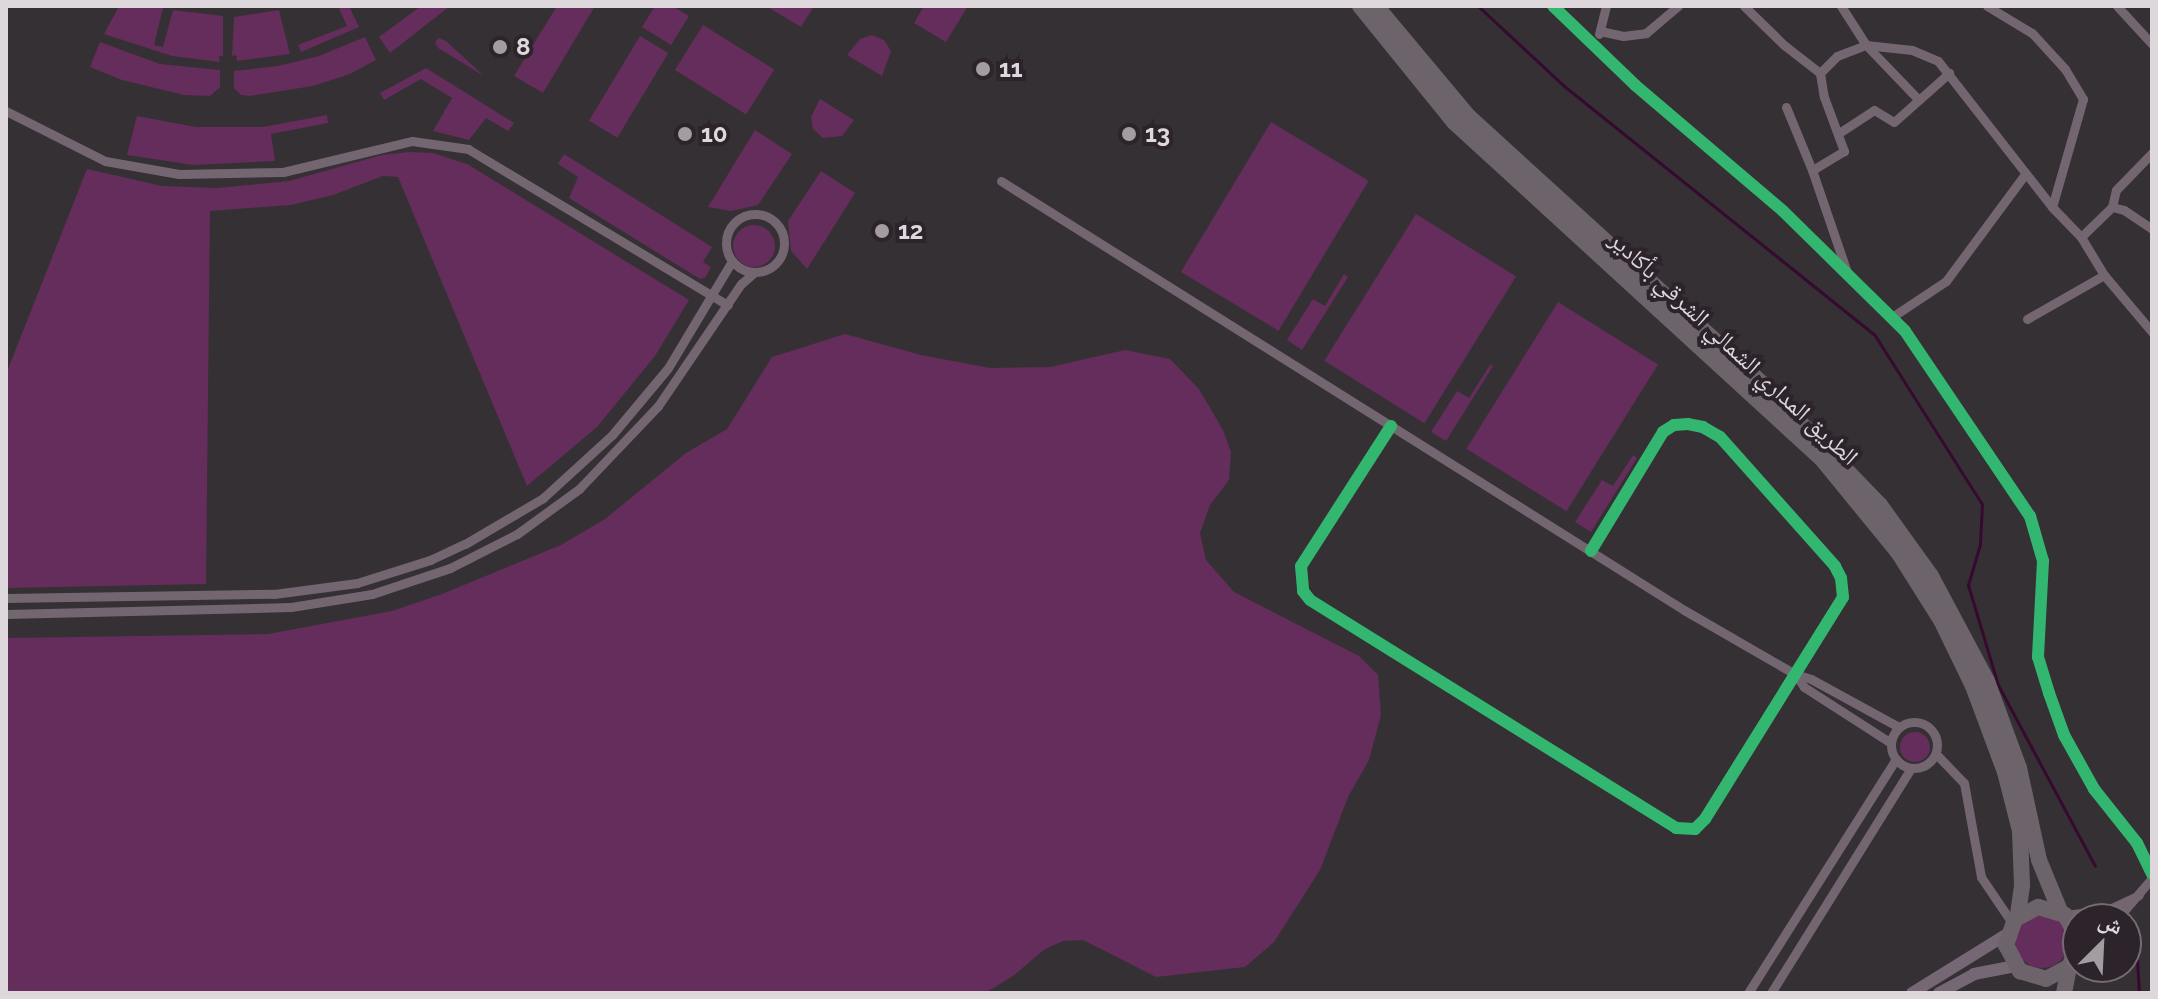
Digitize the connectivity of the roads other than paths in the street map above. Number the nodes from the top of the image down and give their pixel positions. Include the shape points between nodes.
1 (1360, 6) edge
2 (1376, 6) edge
3 (1553, 6) edge
4 (1606, 6) edge
5 (1678, 6) edge
6 (1744, 6) edge
7 (1841, 6) edge
8 (1987, 6) edge
9 (2117, 6) edge
10 (1600, 31) junction
11 (2152, 44) edge
12 (1866, 45) junction
13 (1595, 46) junction
14 (1820, 73) junction
15 (1949, 73) junction
16 (1919, 100) junction
17 (1786, 107) dead end
18 (6, 111) edge
19 (1839, 133) junction
20 (2152, 153) edge
21 (1812, 170) junction
22 (2026, 173) junction
23 (1001, 181) dead end
24 (2052, 207) junction
25 (2112, 207) junction
26 (2150, 222) edge
27 (2081, 237) junction
28 (732, 261) junction
29 (755, 272) junction
30 (1848, 274) junction
31 (2104, 275) junction
32 (713, 295) junction
33 (728, 305) junction
34 (1892, 317) junction
35 (2027, 319) dead end
36 (2152, 332) edge
37 (1391, 426) junction
38 (1591, 551) junction
39 (6, 598) edge
40 (6, 614) edge
41 (1795, 674) junction
42 (1897, 726) junction
43 (1891, 743) junction
44 (1936, 754) junction
45 (1896, 759) junction
46 (1911, 768) junction
47 (2152, 876) edge
48 (2139, 895) junction
49 (2122, 903) edge
50 (2132, 903) edge
51 (2062, 911) edge
52 (2062, 913) edge
53 (2012, 924) junction
54 (2062, 965) edge
55 (2017, 969) junction
56 (1748, 993) edge
57 (1771, 993) edge
58 (1912, 993) edge
59 (1939, 993) edge
60 (2033, 993) edge

1 - 53 highway, الطريق المداري الشمالي الشرقي بأكادير via 1454,122 1821,458 1898,552 1960,660 2001,760 2020,831 2022,886
2 - 51 highway, الطريق المداري الشمالي الشرقي بأكادير via 1468,116 1763,384 1880,505 1931,576 1987,681 2019,768 2039,860
3 - 13 street
4 - 10 street
5 - 10 street via 1646,33
6 - 14 street
7 - 12 street
8 - 24 street via 2032,33 2065,69 2083,99
9 - 11 street
10 - 13 street
12 - 14 street via 1837,56
12 - 15 street via 1926,54
12 - 16 street
13 - 30 street
14 - 19 street
15 - 16 street
15 - 22 street
16 - 19 street via 1894,122 1874,110
17 - 21 street
18 - 32 street via 105,161 179,174 283,172 412,141 445,143 491,162
19 - 21 street via 1843,155
20 - 25 street via 2116,190
21 - 30 street
22 - 24 street
22 - 34 street via 1946,281
23 - 37 street
24 - 27 street
25 - 26 street
25 - 27 street
27 - 31 street
28 - 29 street
28 - 29 street via 726,239 734,223 753,214 770,219 781,231 784,247 771,267
28 - 32 street
29 - 33 street
30 - 34 street
31 - 35 street
31 - 36 street
32 - 33 street
32 - 39 street via 668,368 588,461 505,522 430,560 357,583 274,594
33 - 40 street via 658,406 579,489 517,534 450,568 372,594 291,607
34 - 47 street via 2030,516 2043,561 2038,657 2049,693 2064,735 2094,789 2137,843
37 - 38 street
37 - 41 street via 1301,566 1303,591 1676,828 1695,829 1705,819
38 - 41 street
38 - 41 street via 1663,432 1674,425 1703,427 1720,437 1835,566 1843,589
41 - 42 street
41 - 43 street via 1804,687
42 - 43 street
42 - 44 street via 1926,725 1937,738
43 - 45 street
44 - 46 street via 1926,765
44 - 53 street via 1964,783 1981,877
45 - 46 street
45 - 56 street
46 - 57 street
47 - 48 street
48 - 49 street
48 - 50 street
52 - 53 highway via 2038,907
53 - 55 highway via 2006,945
53 - 58 street
54 - 55 highway via 2046,979
55 - 59 street via 1974,974
55 - 60 highway

